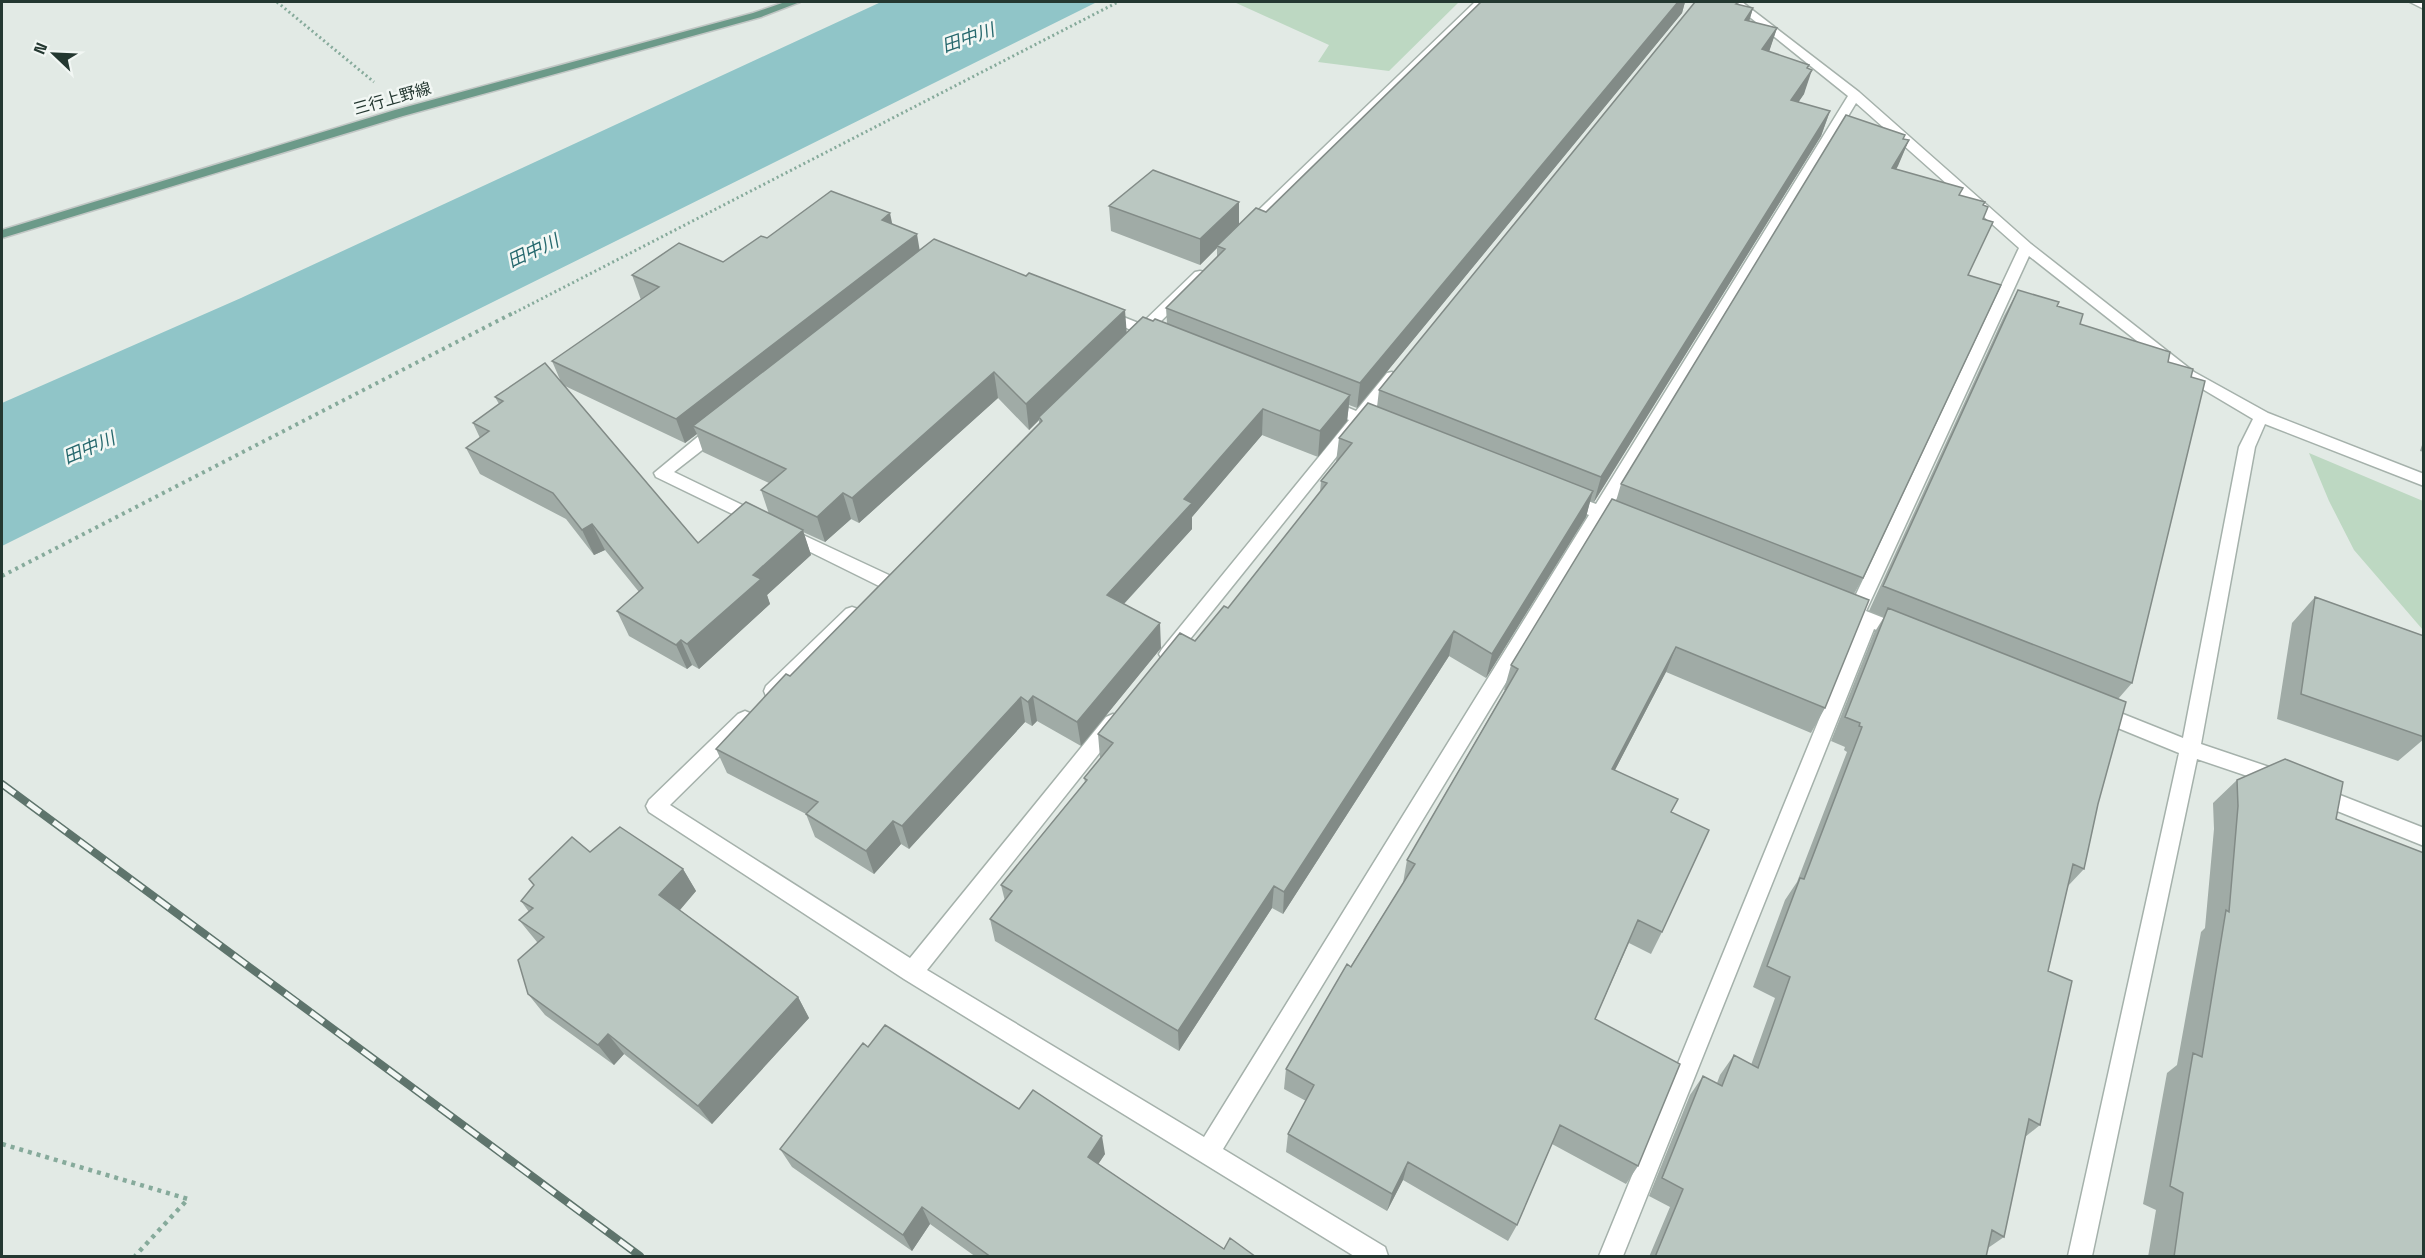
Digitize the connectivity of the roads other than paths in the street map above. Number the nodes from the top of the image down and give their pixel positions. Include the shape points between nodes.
1 (794, 2) edge
2 (1481, 2) edge
3 (1736, 2) edge
4 (2416, 2) edge
5 (2424, 6) edge
6 (1855, 95) junction
7 (2, 234) edge
8 (1236, 240) edge
9 (2026, 247) junction
10 (1211, 264) edge
11 (1090, 309) edge
12 (1143, 330) junction
13 (1176, 343) edge
14 (1127, 346) edge
15 (1404, 363) edge
16 (1305, 396) edge
17 (2262, 417) junction
18 (1359, 418) junction
19 (727, 422) edge
20 (1392, 431) edge
21 (2424, 480) edge
22 (1546, 491) edge
23 (1600, 513) junction
24 (1645, 530) edge
25 (885, 581) edge
26 (1822, 601) edge
27 (860, 606) edge
28 (1862, 616) junction
29 (1924, 641) edge
30 (1158, 667) edge
31 (2079, 704) edge
32 (1120, 713) edge
33 (2190, 749) junction
34 (2424, 837) edge
35 (912, 972) junction
36 (1207, 1154) junction
37 (1376, 1257) edge
38 (1611, 1257) edge
39 (2080, 1257) edge

1 - 7 main road, 三行上野線 via 399,113
2 - 8 street
3 - 6 street
4 - 5 street
6 - 9 street
6 - 23 street
9 - 17 street via 2189,375
9 - 28 street
10 - 12 street
11 - 12 street
12 - 13 street
12 - 14 street
15 - 18 street
16 - 18 street
17 - 21 street
17 - 33 street via 2247,447
18 - 20 street
18 - 30 street
19 - 25 street via 662,473
22 - 23 street
23 - 24 street
23 - 36 street
26 - 28 street
27 - 35 street via 656,806
28 - 29 street
28 - 38 street
31 - 33 street
32 - 35 street
33 - 34 street via 2244,765
33 - 39 street
35 - 36 street
36 - 37 street

